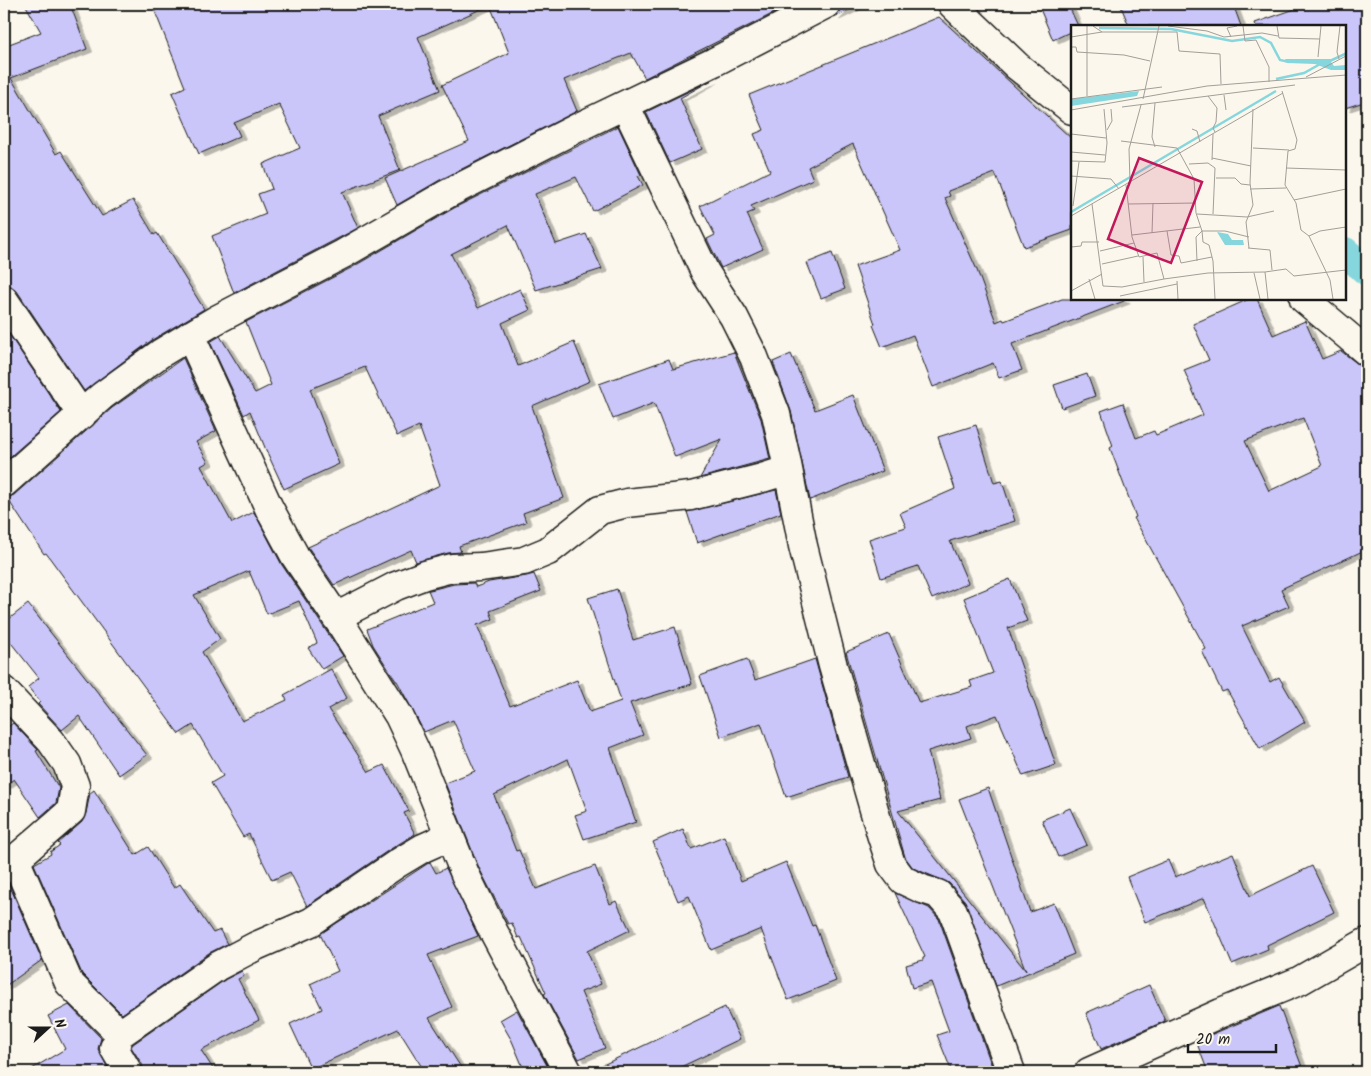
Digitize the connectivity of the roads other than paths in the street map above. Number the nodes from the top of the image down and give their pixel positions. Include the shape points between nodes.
1 (826, 4) edge
2 (956, 5) edge
3 (625, 105) junction
4 (1071, 109) edge
5 (4, 300) edge
6 (1305, 300) edge
7 (190, 335) junction
8 (1367, 352) edge
9 (82, 414) junction
10 (788, 470) junction
11 (4, 483) edge
12 (336, 616) junction
13 (4, 691) edge
14 (450, 836) junction
15 (9, 864) edge
16 (1367, 942) edge
17 (120, 1034) junction
18 (128, 1072) edge
19 (568, 1072) edge
20 (1011, 1072) edge
21 (1089, 1072) edge

1 - 3 street
2 - 4 street via 1017,66
3 - 7 street via 447,194 343,254
3 - 10 street via 705,272 734,317 754,357 776,414
5 - 9 street
6 - 8 street
7 - 9 street via 161,352
7 - 12 street via 269,508 295,556
9 - 11 street
10 - 12 street via 691,496 600,510 548,551 524,561 452,568 425,575
10 - 20 street via 832,666 891,864 903,880 938,894 952,911
12 - 14 street via 399,716
13 - 15 street via 51,741 75,786 71,811
14 - 17 street via 398,862 311,922 218,966
14 - 19 street via 488,921
15 - 17 street via 69,983
16 - 21 street via 1299,981
17 - 18 street via 114,1048

